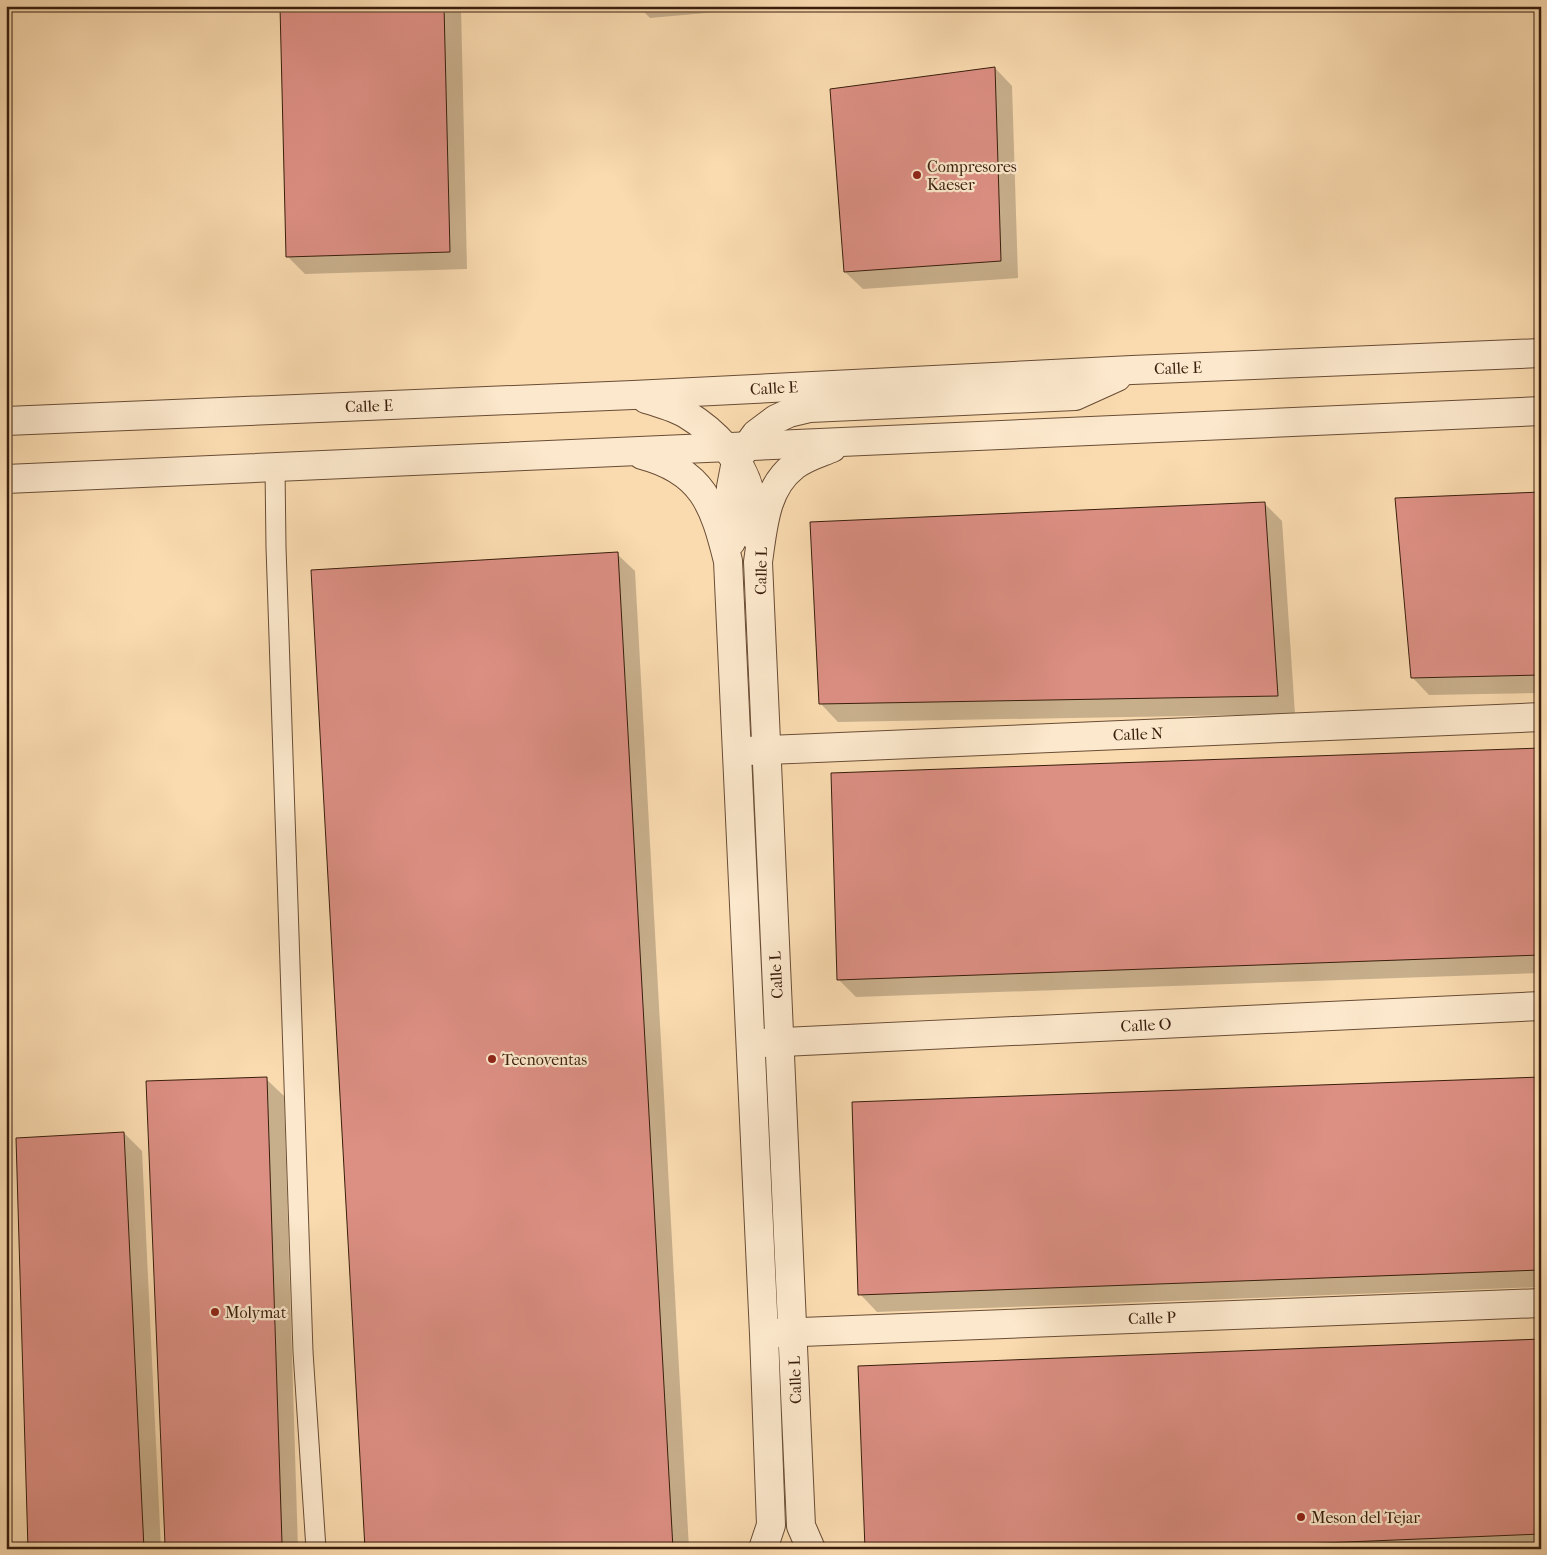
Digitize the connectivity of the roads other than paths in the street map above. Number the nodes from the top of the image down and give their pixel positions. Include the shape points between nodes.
1 (1541, 352) edge
2 (1132, 370) junction
3 (633, 395) junction
4 (1541, 411) edge
5 (6, 421) edge
6 (846, 442) junction
7 (631, 452) junction
8 (736, 452) junction
9 (275, 467) junction
10 (6, 479) edge
11 (728, 561) junction
12 (758, 562) junction
13 (1541, 717) edge
14 (766, 750) junction
15 (736, 752) junction
16 (1541, 1006) edge
17 (780, 1043) junction
18 (751, 1044) junction
19 (1541, 1302) edge
20 (793, 1332) junction
21 (764, 1334) junction
22 (770, 1541) edge
23 (802, 1541) edge
24 (316, 1549) edge

1 - 2 street, Calle E
2 - 3 street, Calle E
2 - 8 street via 1075,396 810,408 776,419
3 - 5 street, Calle E
3 - 8 street via 686,414
4 - 6 street
6 - 8 street
6 - 12 street, Calle L via 795,464 780,478 763,527
7 - 8 street
7 - 9 street
7 - 11 street, Calle L via 660,460 698,486 711,506
8 - 11 street
8 - 12 street via 751,494
9 - 10 street
9 - 24 lane via 303,1352
11 - 15 street, Calle L
12 - 14 street, Calle L
13 - 14 street, Calle N
14 - 15 street, Calle N
14 - 17 street, Calle L
15 - 18 street, Calle L
16 - 17 street, Calle O
17 - 18 street, Calle O
17 - 20 street, Calle L
18 - 21 street, Calle L
19 - 20 street, Calle P
20 - 21 street, Calle P
20 - 23 street, Calle L
21 - 22 street, Calle L

